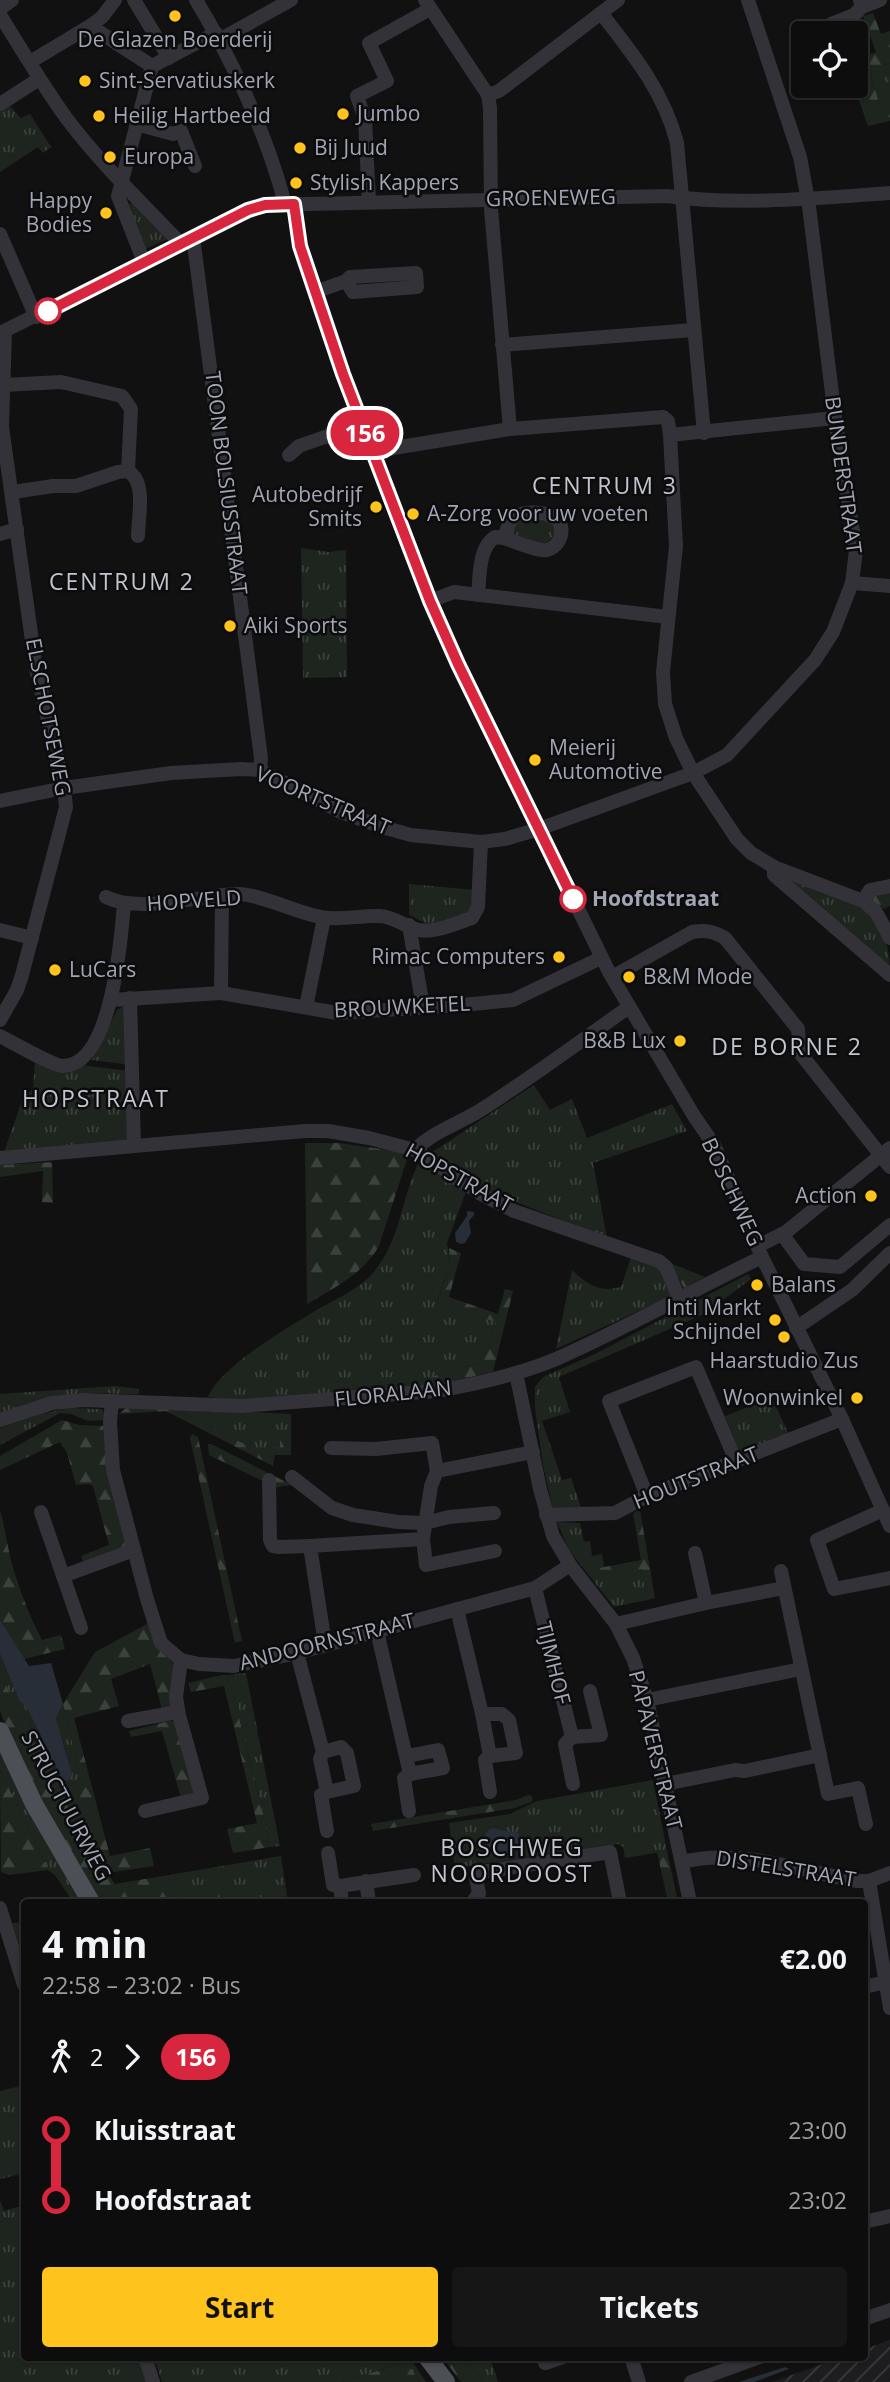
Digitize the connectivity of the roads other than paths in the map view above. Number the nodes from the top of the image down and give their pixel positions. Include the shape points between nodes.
1 (12, 0) edge
2 (115, 0) edge
3 (134, 0) edge
4 (291, 0) edge
5 (618, 0) edge
6 (748, 0) edge
7 (880, 0) edge
8 (193, 2) edge
9 (861, 3) edge
10 (428, 4) edge
11 (0, 9) edge
12 (601, 13) junction
13 (0, 15) edge
14 (839, 21) edge
15 (90, 26) junction
16 (218, 36) junction
17 (169, 58) junction
18 (30, 62) junction
19 (152, 66) junction
20 (39, 79) junction
21 (488, 95) junction
22 (0, 104) edge
23 (136, 124) junction
24 (195, 166) dead end
25 (121, 181) junction
26 (890, 193) edge
27 (682, 198) junction
28 (808, 198) junction
29 (491, 199) junction
30 (369, 202) junction
31 (289, 204) junction
32 (0, 234) edge
33 (187, 240) junction
34 (144, 262) junction
35 (346, 281) dead end
36 (315, 292) junction
37 (36, 317) junction
38 (693, 331) junction
39 (2, 332) edge
40 (502, 345) junction
41 (3, 385) junction
42 (835, 418) junction
43 (362, 424) junction
44 (1, 428) edge
45 (510, 429) junction
46 (704, 433) junction
47 (670, 435) junction
48 (373, 454) junction
49 (289, 455) dead end
50 (128, 471) junction
51 (13, 492) junction
52 (18, 529) junction
53 (0, 534) edge
54 (138, 536) dead end
55 (504, 538) dead end
56 (852, 583) junction
57 (890, 586) edge
58 (478, 595) junction
59 (430, 601) junction
60 (668, 617) junction
61 (260, 770) junction
62 (693, 773) junction
63 (64, 789) junction
64 (0, 801) edge
65 (539, 829) junction
66 (481, 842) junction
67 (774, 867) junction
68 (890, 886) edge
69 (222, 895) junction
70 (106, 897) dead end
71 (863, 901) junction
72 (124, 904) junction
73 (324, 918) junction
74 (409, 925) junction
75 (0, 930) edge
76 (32, 938) junction
77 (890, 938) edge
78 (601, 958) junction
79 (890, 975) edge
80 (612, 977) junction
81 (221, 993) junction
82 (130, 998) junction
83 (111, 1000) junction
84 (306, 1007) junction
85 (423, 1007) junction
86 (629, 1007) junction
87 (0, 1020) edge
88 (0, 1036) edge
89 (134, 1145) junction
90 (415, 1150) junction
91 (885, 1152) edge
92 (0, 1158) edge
93 (890, 1167) edge
94 (890, 1225) edge
95 (782, 1234) junction
96 (760, 1252) junction
97 (890, 1253) edge
98 (680, 1298) junction
99 (796, 1328) junction
100 (516, 1373) junction
101 (112, 1401) junction
102 (842, 1419) junction
103 (0, 1420) edge
104 (331, 1448) dead end
105 (533, 1452) junction
106 (736, 1461) junction
107 (437, 1471) junction
108 (292, 1477) dead end
109 (269, 1480) dead end
110 (647, 1496) junction
111 (883, 1510) junction
112 (41, 1512) dead end
113 (494, 1513) dead end
114 (546, 1515) junction
115 (425, 1523) junction
116 (890, 1526) edge
117 (423, 1539) junction
118 (310, 1546) junction
119 (134, 1550) junction
120 (495, 1551) dead end
121 (695, 1553) dead end
122 (570, 1566) junction
123 (780, 1571) dead end
124 (62, 1576) junction
125 (890, 1578) edge
126 (784, 1587) junction
127 (535, 1588) junction
128 (706, 1602) junction
129 (457, 1609) junction
130 (616, 1624) junction
131 (81, 1628) dead end
132 (377, 1632) junction
133 (325, 1644) junction
134 (297, 1653) junction
135 (181, 1660) junction
136 (801, 1668) junction
137 (590, 1691) dead end
138 (647, 1700) junction
139 (178, 1712) junction
140 (482, 1714) junction
141 (128, 1721) dead end
142 (0, 1731) edge
143 (572, 1737) junction
144 (323, 1752) junction
145 (820, 1755) junction
146 (407, 1756) junction
147 (490, 1756) junction
148 (410, 1774) junction
149 (573, 1784) dead end
150 (665, 1784) junction
151 (327, 1791) junction
152 (490, 1793) dead end
153 (145, 1811) dead end
154 (409, 1811) dead end
155 (866, 1825) dead end
156 (327, 1831) dead end
157 (328, 1853) dead end
158 (682, 1862) junction
159 (890, 1873) edge
160 (414, 1875) dead end
161 (366, 1881) junction
162 (869, 1881) junction
163 (340, 1886) junction
164 (89, 1899) edge
165 (342, 1899) edge
166 (369, 1899) edge
167 (475, 1899) edge
168 (619, 1899) edge
169 (689, 1899) edge
170 (0, 1908) edge
171 (21, 1975) edge
172 (886, 1982) junction
173 (868, 1986) edge
174 (890, 2008) edge
175 (890, 2216) edge
176 (868, 2221) edge
177 (890, 2310) edge
178 (868, 2318) edge
179 (146, 2361) edge
180 (418, 2361) edge
181 (430, 2361) edge
182 (632, 2361) edge
183 (752, 2361) edge
184 (722, 2377) edge
185 (153, 2382) edge
186 (433, 2382) edge
187 (446, 2382) edge
188 (639, 2382) edge
189 (691, 2382) edge

1 - 11 street
2 - 15 street
3 - 17 street
4 - 16 street
5 - 12 street
6 - 28 street, BUNDERSTRAAT via 800,157
7 - 9 street
8 - 16 street
9 - 14 street via 855,15
10 - 21 street
10 - 30 street via 369,43 387,81 357,96 365,119
12 - 21 street
12 - 27 street via 662,100 677,144
13 - 18 street
15 - 18 street
15 - 19 street
16 - 17 street
16 - 31 street
17 - 19 street
18 - 20 street
19 - 23 street
20 - 22 street
20 - 25 street via 68,121
21 - 29 street
23 - 24 street via 173,134 181,131
23 - 25 street
25 - 33 street
25 - 34 street via 118,196
26 - 28 street, GROENEWEG
27 - 28 street, GROENEWEG
27 - 29 street, GROENEWEG
27 - 38 street
28 - 42 street, BUNDERSTRAAT
29 - 30 street, GROENEWEG
29 - 40 street
30 - 31 street, GROENEWEG
31 - 33 street, GROENEWEG via 248,210
31 - 36 street
32 - 37 street
33 - 34 street, GROENEWEG
33 - 61 street, TOON BOLSIUSSTRAAT
34 - 37 street, GROENEWEG
35 - 36 street
36 - 43 street
37 - 39 street, GROENEWEG
38 - 40 street
38 - 46 street
39 - 41 street, ELSCHOTSEWEG
40 - 45 street
41 - 44 street, ELSCHOTSEWEG
41 - 50 street via 61,382 122,396 131,409
42 - 46 street
42 - 56 street, BUNDERSTRAAT via 856,550
43 - 48 street
43 - 49 street via 299,446
44 - 51 street, ELSCHOTSEWEG
45 - 47 street via 663,417
45 - 48 street
46 - 47 street
47 - 60 street via 676,546
48 - 59 street
50 - 51 street via 76,486
50 - 54 street via 139,485
51 - 52 street, ELSCHOTSEWEG
52 - 53 street
52 - 63 street, ELSCHOTSEWEG via 36,668
55 - 58 street via 490,540 484,551
56 - 57 street
56 - 62 street, BUNDERSTRAAT via 833,632 815,660 727,755
58 - 59 street via 454,592
58 - 60 street
59 - 65 street
60 - 62 street via 665,704
61 - 63 street, VOORTSTRAAT via 171,773
61 - 66 street, VOORTSTRAAT via 341,812 382,827 411,835
62 - 65 street, BUNDERSTRAAT
62 - 67 street via 737,839
63 - 64 street, VOORTSTRAAT
63 - 76 street, ELSCHOTSEWEG via 64,822
65 - 66 street, VOORTSTRAAT
65 - 78 street, BOSCHWEG
66 - 74 street, HOPVELD via 478,907 472,918 429,931
67 - 71 street
67 - 79 street via 774,875
68 - 71 street via 870,890
69 - 72 street, HOPVELD
69 - 73 street, HOPVELD via 243,894
69 - 81 street
70 - 72 street, HOPVELD
71 - 77 street via 876,912
72 - 83 street, HOPVELD
73 - 74 street, HOPVELD via 383,916
73 - 84 street
74 - 85 street
75 - 76 street
76 - 87 street, ELSCHOTSEWEG via 17,990
78 - 80 street, BOSCHWEG
78 - 85 street, BROUWKETEL via 513,1000
80 - 86 street, BOSCHWEG
80 - 91 street via 692,932 714,932 725,938 799,1029 800,1053
81 - 82 street, BROUWKETEL
81 - 84 street, BROUWKETEL
82 - 83 street, BROUWKETEL
82 - 89 street
83 - 88 street, HOPVELD via 93,1045 72,1064 60,1067
84 - 85 street, BROUWKETEL via 337,1013
86 - 90 street
86 - 96 street, BOSCHWEG via 714,1145
89 - 90 street, HOPSTRAAT via 317,1130
89 - 92 street, HOPSTRAAT
90 - 98 street, HOPSTRAAT via 505,1207 659,1261
91 - 93 street
91 - 95 street, FLORALAAN
94 - 95 street via 840,1267 804,1264
95 - 96 street, FLORALAAN
96 - 98 street, FLORALAAN
96 - 99 street, BOSCHWEG
97 - 99 street via 852,1290
98 - 100 street, FLORALAAN
99 - 102 street, BOSCHWEG
100 - 101 street, FLORALAAN via 437,1391 274,1405
100 - 105 street, PAPAVERSTRAAT
101 - 103 street, FLORALAAN via 52,1403
101 - 119 street via 113,1470
102 - 106 street, HOUTSTRAAT
102 - 111 street, BOSCHWEG
104 - 107 street via 432,1443
105 - 107 street
105 - 114 street, PAPAVERSTRAAT
106 - 110 street, HOUTSTRAAT
106 - 110 street via 696,1367 609,1401
107 - 115 street
108 - 115 street via 340,1511
109 - 118 street via 270,1540 274,1546
110 - 114 street, HOUTSTRAAT via 615,1513
111 - 116 street, BOSCHWEG
111 - 125 street via 817,1540 834,1589
112 - 124 street
113 - 115 street
114 - 122 street, PAPAVERSTRAAT
115 - 117 street
117 - 118 street
117 - 120 street via 426,1565
118 - 133 street
119 - 124 street
119 - 135 street via 161,1643
121 - 128 street
122 - 127 street, ANDOORNSTRAAT
122 - 130 street, PAPAVERSTRAAT
123 - 126 street
124 - 131 street
126 - 128 street
126 - 136 street
127 - 129 street, ANDOORNSTRAAT
127 - 143 street, TIJMHOF
128 - 130 street
129 - 132 street, ANDOORNSTRAAT
129 - 140 street
130 - 138 street, PAPAVERSTRAAT
132 - 133 street, ANDOORNSTRAAT
132 - 146 street
133 - 134 street, ANDOORNSTRAAT
134 - 135 street, ANDOORNSTRAAT via 234,1666
134 - 144 street
135 - 139 street
136 - 138 street
136 - 145 street
137 - 143 street, TIJMHOF via 601,1735
138 - 150 street, PAPAVERSTRAAT
139 - 141 street
139 - 153 street via 208,1796
140 - 147 street
140 - 147 street via 502,1714 509,1720 516,1753
142 - 164 main road, STRUCTUURWEG via 34,1804
143 - 149 street, TIJMHOF via 565,1744
144 - 151 street via 320,1759
144 - 151 street via 341,1747 347,1753 354,1786
145 - 150 street
145 - 155 street via 828,1794 858,1788
146 - 148 street
146 - 148 street via 438,1750 443,1768
147 - 152 street via 485,1760
148 - 154 street via 404,1778
150 - 158 street, PAPAVERSTRAAT
151 - 156 street via 321,1795
157 - 163 street via 333,1885
158 - 162 street, DISTELSTRAAT via 733,1856
158 - 169 street, PAPAVERSTRAAT
159 - 162 street, DISTELSTRAAT
160 - 161 street
161 - 163 street
161 - 166 street
162 - 172 street
163 - 165 street
167 - 168 street via 475,1873 610,1852
170 - 171 street
172 - 173 street
172 - 174 street
175 - 176 street
177 - 178 street
179 - 185 street
180 - 186 main road
181 - 187 main road
182 - 188 street
183 - 184 street
184 - 189 street

